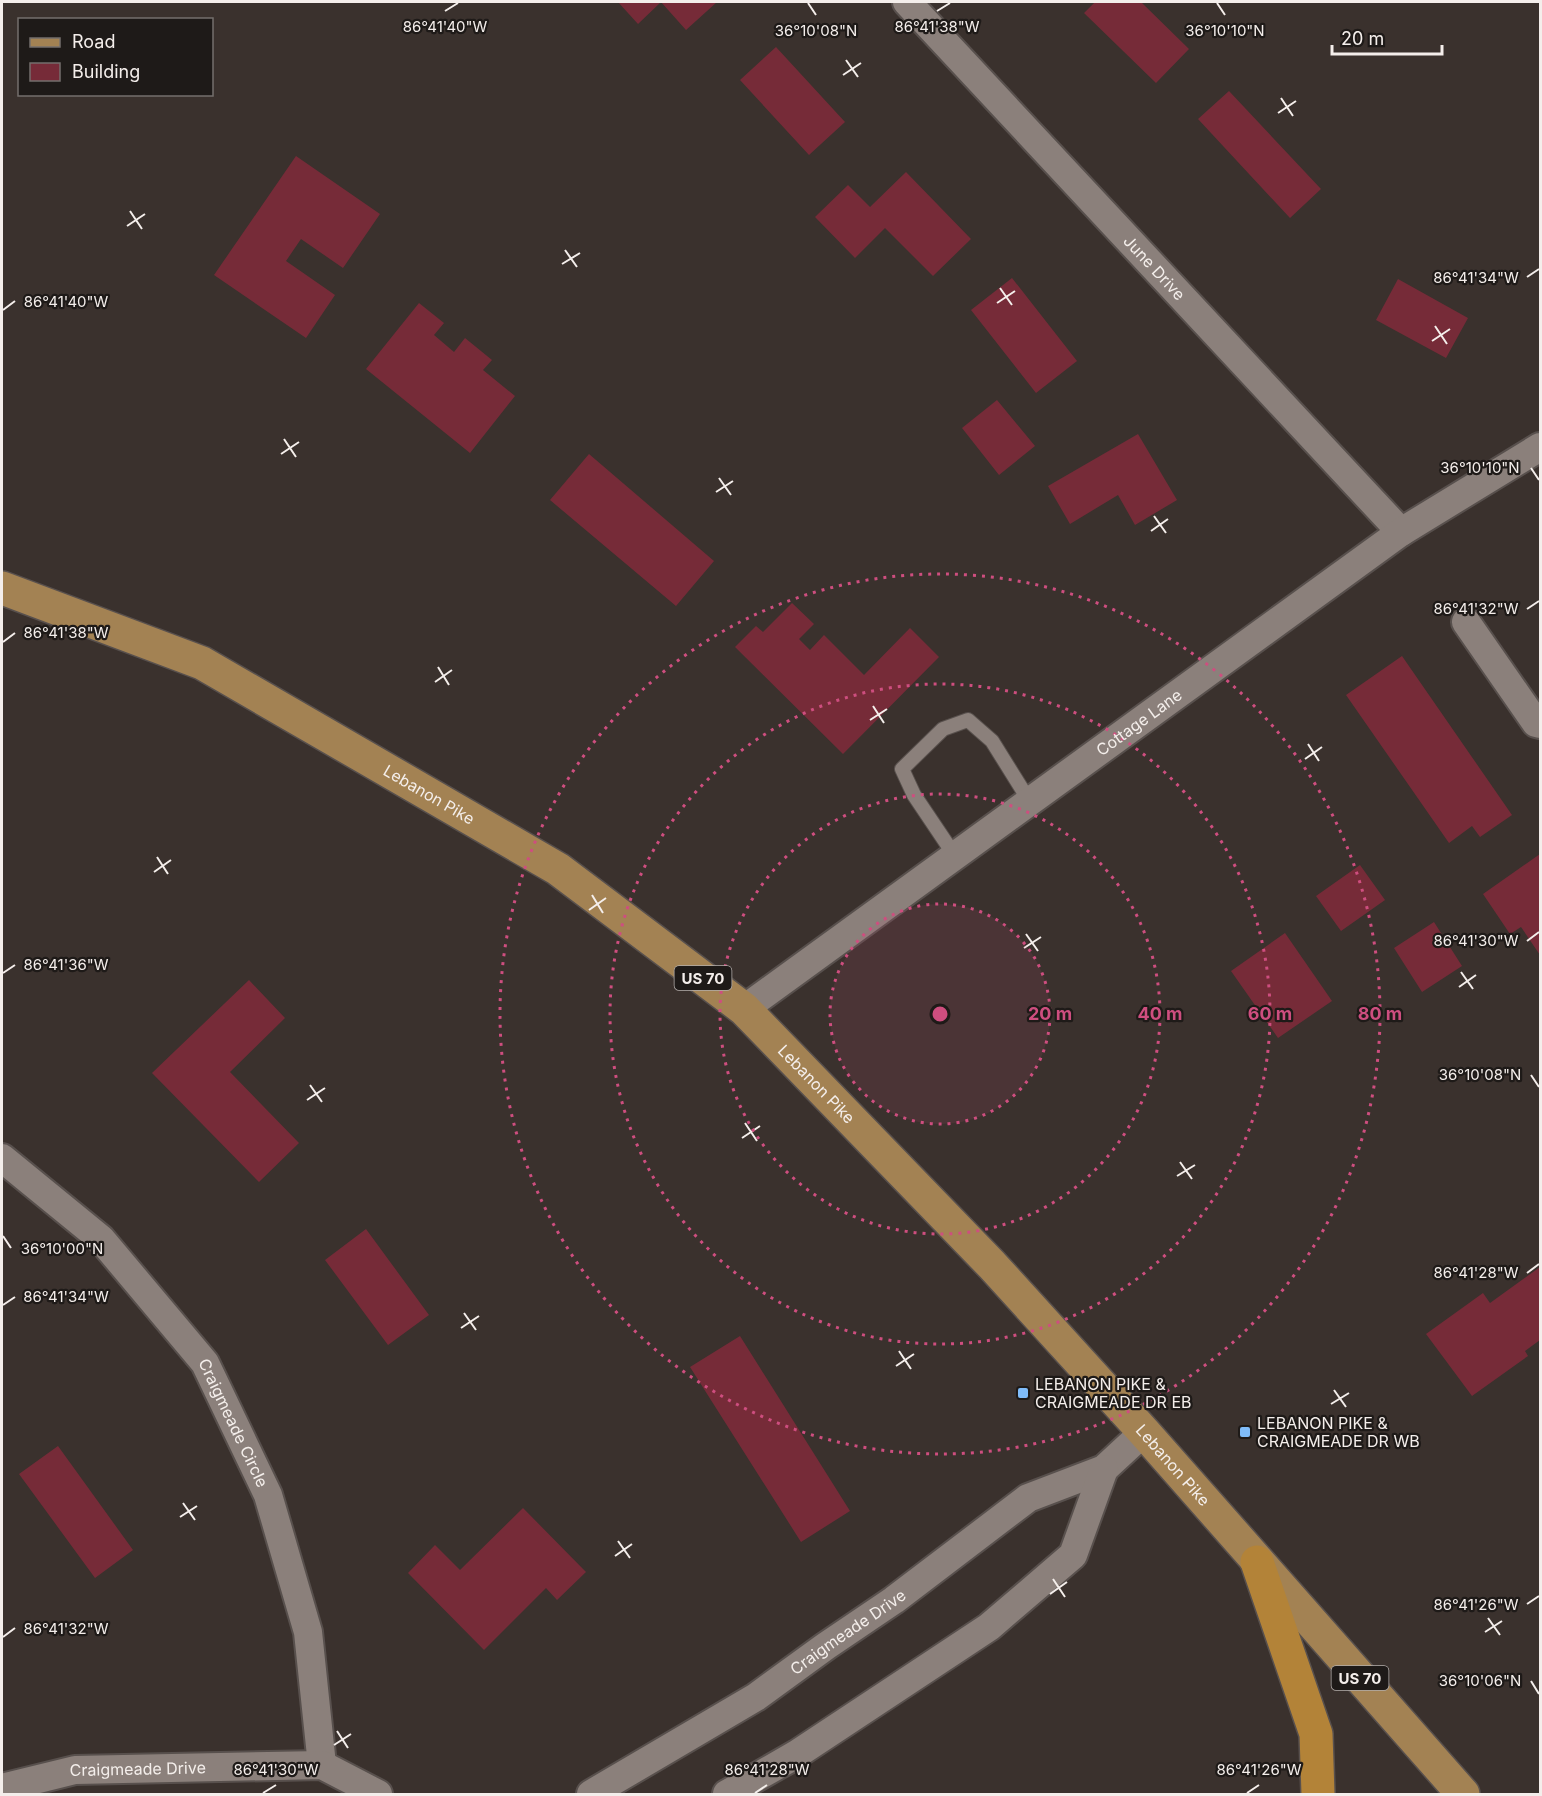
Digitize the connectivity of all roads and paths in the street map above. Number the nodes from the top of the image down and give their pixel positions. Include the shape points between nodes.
1 (907, 2) edge
2 (1540, 447) edge
3 (1401, 532) junction
4 (2, 588) edge
5 (1466, 622) dead end
6 (1540, 724) edge
7 (1030, 802) junction
8 (955, 856) junction
9 (744, 1009) junction
10 (2, 1158) edge
11 (1144, 1432) junction
12 (1104, 1469) junction
13 (1257, 1562) junction
14 (322, 1765) junction
15 (2, 1788) edge
16 (378, 1794) edge
17 (591, 1794) edge
18 (727, 1794) edge
19 (1318, 1794) edge
20 (1463, 1794) edge

1 - 3 street, June Drive
2 - 3 street, Cottage Lane
3 - 7 street, Cottage Lane
4 - 9 main road, Lebanon Pike / US 70 via 202,663 558,869
5 - 6 street
7 - 8 street, Cottage Lane
7 - 8 lane via 992,741 968,720 943,729 902,769 914,795
8 - 9 street, Cottage Lane
9 - 11 main road, Lebanon Pike / US 70 via 992,1264
10 - 14 street, Craigmeade Circle via 101,1239 205,1363 268,1495 305,1621
11 - 12 street, Craigmeade Drive
11 - 13 main road, Lebanon Pike / US 70
12 - 17 street, Craigmeade Drive via 1028,1498 894,1600 756,1696
12 - 18 street, Craigmeade Drive via 1073,1555 989,1627 796,1754
13 - 19 highway via 1316,1734
13 - 20 main road, Lebanon Pike / US 70
14 - 15 street, Craigmeade Drive via 75,1770
14 - 16 street, Craigmeade Drive

